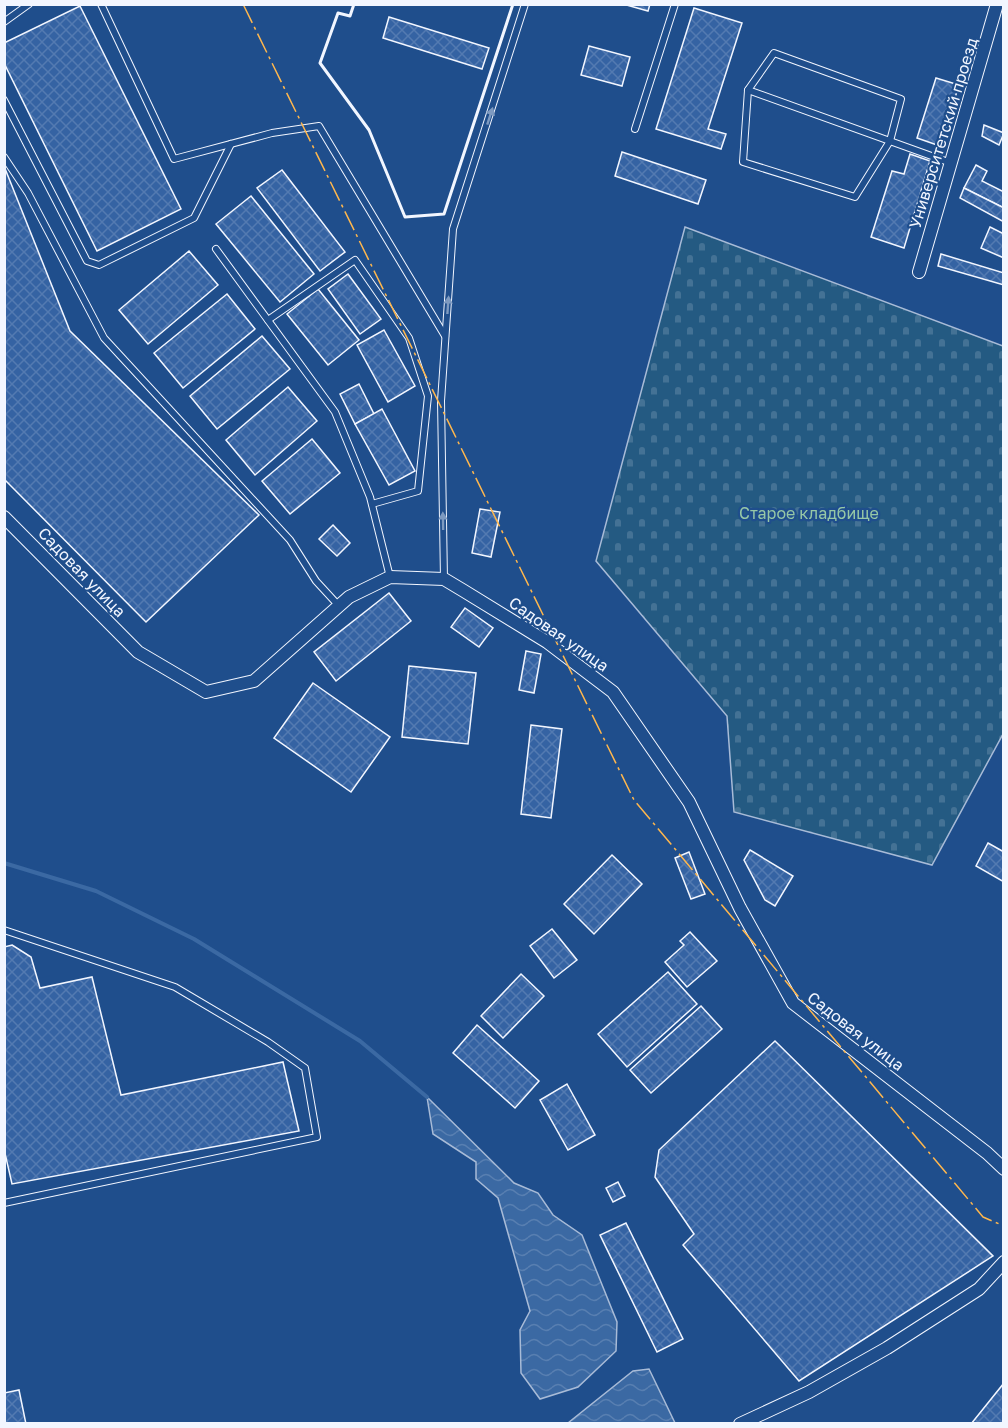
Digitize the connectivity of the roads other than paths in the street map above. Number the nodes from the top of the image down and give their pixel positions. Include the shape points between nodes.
1 (29, 4) edge
2 (101, 4) edge
3 (525, 4) edge
4 (675, 4) edge
5 (997, 4) edge
6 (4, 22) edge
7 (748, 90) junction
8 (4, 100) edge
9 (635, 129) dead end
10 (890, 141) junction
11 (231, 144) junction
12 (4, 157) edge
13 (951, 164) junction
14 (216, 249) dead end
15 (918, 272) dead end
16 (268, 320) junction
17 (445, 337) junction
18 (372, 504) junction
19 (4, 517) edge
20 (390, 577) junction
21 (444, 579) junction
22 (339, 606) junction
23 (4, 930) edge
24 (1004, 1169) edge
25 (4, 1203) edge
26 (1004, 1262) edge
27 (740, 1424) edge

1 - 6 lane
2 - 11 lane via 174,159
17 -> 3 lane via 453,229
4 - 9 lane
5 - 13 street, Университетский проезд
7 - 10 lane
7 - 10 lane via 774,53 901,99
7 - 10 lane via 743,162 855,196
8 - 11 lane via 87,261 99,265 194,218
10 - 13 lane
11 - 17 lane via 319,126
12 - 22 lane via 28,193 104,338 290,540 316,581
13 - 15 street, Университетский проезд
14 - 16 lane
16 - 18 lane via 335,412
16 - 18 lane via 355,260 409,338 428,396 418,491
21 -> 17 lane via 441,401
18 - 20 lane
19 - 22 street, Садовая улица via 138,652 206,692 254,681
20 - 21 street, Садовая улица
20 - 22 street, Садовая улица
21 - 24 street, Садовая улица via 547,642 613,692 689,802 740,908 793,1003
23 - 25 lane via 175,987 268,1042 304,1068 317,1137
26 - 27 street via 979,1289 887,1347 809,1392

